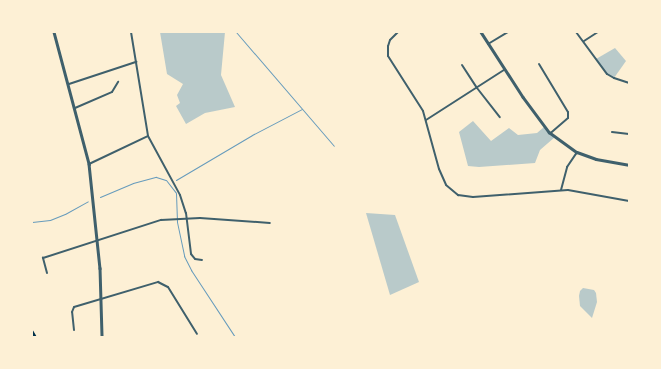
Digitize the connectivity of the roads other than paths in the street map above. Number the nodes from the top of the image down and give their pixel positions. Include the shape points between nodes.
1 (54, 32) edge
2 (131, 32) edge
3 (398, 32) edge
4 (481, 32) edge
5 (508, 32) edge
6 (576, 32) edge
7 (598, 32) edge
8 (584, 42) junction
9 (488, 44) junction
10 (136, 62) junction
11 (539, 64) dead end
12 (462, 65) dead end
13 (504, 70) junction
14 (118, 82) dead end
15 (629, 83) edge
16 (69, 84) junction
17 (477, 88) junction
18 (75, 108) junction
19 (500, 117) dead end
20 (426, 120) junction
21 (612, 132) dead end
22 (551, 133) junction
23 (629, 134) edge
24 (148, 136) junction
25 (577, 152) junction
26 (89, 164) junction
27 (629, 166) edge
28 (561, 190) junction
29 (629, 201) edge
30 (186, 217) junction
31 (270, 223) dead end
32 (98, 241) junction
33 (202, 260) dead end
34 (47, 273) dead end
35 (102, 299) junction
36 (74, 330) dead end
37 (32, 332) edge
38 (197, 334) dead end
39 (33, 337) edge
40 (102, 337) edge

1 - 16 street
2 - 10 street
3 - 20 street via 390,40 388,56
4 - 9 street
5 - 9 street
6 - 8 street
7 - 8 street
8 - 15 street via 606,74
9 - 13 street
10 - 16 street
10 - 24 street
11 - 22 street via 568,112 568,118
12 - 17 street
13 - 17 street
13 - 22 street
14 - 18 street via 112,92
16 - 18 street
17 - 19 street
17 - 20 street
18 - 26 street
20 - 28 street via 443,179 458,195 473,197
21 - 23 street
22 - 25 street
24 - 26 street
24 - 30 street via 177,190
25 - 27 street
25 - 28 street via 567,167
26 - 32 street
28 - 29 street
30 - 31 street
30 - 32 street via 171,218
30 - 33 street via 191,254 195,259
32 - 34 street via 43,258
32 - 35 street
35 - 36 street via 73,308
35 - 38 street via 146,284 161,282 176,298
35 - 40 street
37 - 39 highway

